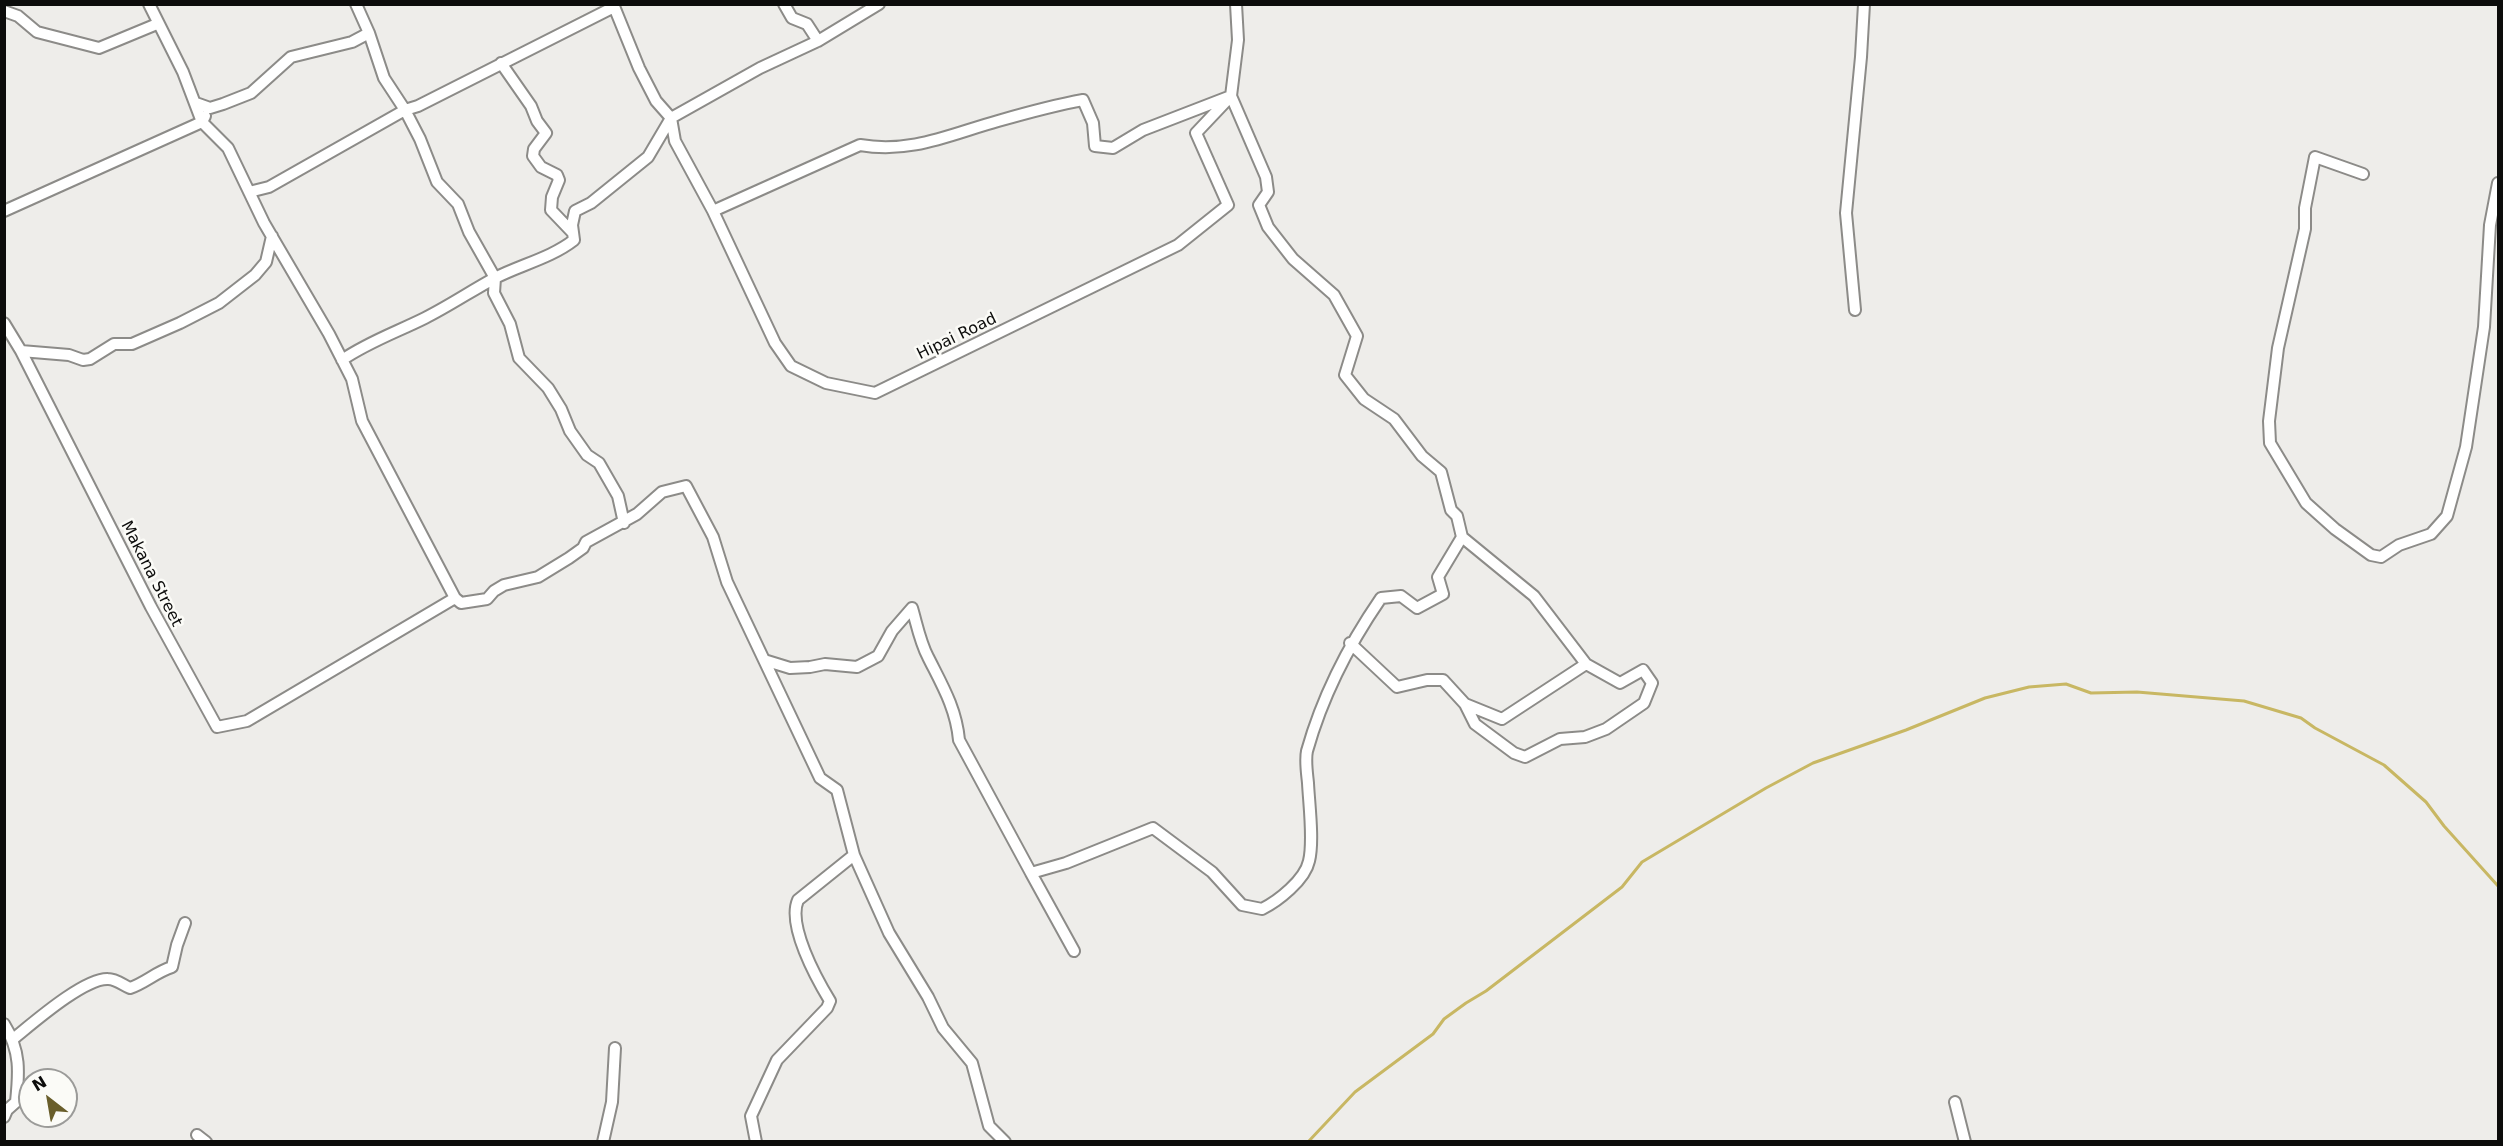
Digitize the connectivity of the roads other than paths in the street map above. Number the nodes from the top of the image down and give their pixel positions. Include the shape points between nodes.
1 (148, 4) edge
2 (356, 4) edge
3 (784, 4) edge
4 (879, 4) edge
5 (1236, 4) edge
6 (1864, 4) edge
7 (614, 6) edge
8 (4, 11) edge
9 (157, 24) junction
10 (369, 33) junction
11 (818, 41) junction
12 (501, 63) junction
13 (1231, 96) junction
14 (196, 103) junction
15 (210, 108) junction
16 (405, 110) junction
17 (671, 118) junction
18 (202, 122) junction
19 (2363, 174) dead end
20 (2499, 183) edge
21 (249, 192) junction
22 (4, 211) edge
23 (713, 211) junction
24 (573, 233) junction
25 (272, 236) junction
26 (495, 278) junction
27 (1855, 310) dead end
28 (4, 323) edge
29 (21, 351) junction
30 (342, 360) junction
31 (624, 523) junction
32 (1462, 537) junction
33 (455, 598) junction
34 (1350, 643) junction
35 (764, 660) junction
36 (1586, 664) junction
37 (1465, 704) junction
38 (854, 855) junction
39 (1031, 873) junction
40 (185, 923) dead end
41 (1074, 951) dead end
42 (4, 1024) edge
43 (13, 1039) junction
44 (615, 1048) dead end
45 (1955, 1102) dead end
46 (4, 1117) edge
47 (197, 1135) dead end
48 (206, 1142) edge
49 (603, 1142) edge
50 (756, 1142) edge
51 (1005, 1142) edge
52 (1965, 1142) edge

1 - 9 street
2 - 10 street
3 - 11 street via 792,18 807,24
4 - 11 street
5 - 13 street via 1238,40
6 - 27 street via 1846,213
7 - 12 street
7 - 17 street, Hipai Road via 639,68
8 - 9 street via 18,16 37,32 99,48
9 - 14 street
10 - 15 street via 352,42 291,57 251,93
10 - 16 street via 384,78
11 - 17 street
12 - 16 street
12 - 24 street via 546,133 533,156 541,167 557,175 551,210
13 - 23 street via 1143,130 1113,148 1095,146 1093,123 1083,100 921,145 882,149 860,145
13 - 23 street, Hipai Road via 1196,133 1228,205 1178,245 875,393 826,383 791,366 775,343
13 - 32 street via 1266,177 1268,192 1260,205 1268,227 1293,259 1334,295 1356,336 1345,375 1364,399 1394,420 1422,456 1441,472
14 - 15 street
14 - 18 street
15 - 18 street
16 - 21 street via 268,188
16 - 26 street via 437,182 458,204
17 - 23 street, Hipai Road via 675,141
17 - 24 street via 648,157 591,203 575,211
18 - 21 street via 228,148
18 - 22 street
19 - 20 street via 2314,158 2305,229 2278,348 2270,443 2306,503 2371,555 2381,557 2399,545 2431,534 2447,516 2466,447 2484,327 2490,225
21 - 25 street
24 - 26 street via 570,244
25 - 29 street via 266,262 255,275 219,303 180,323 132,344 114,344 90,359
25 - 30 street
26 - 30 street via 425,318 365,344
26 - 31 street via 494,293 510,324 519,358 548,388 570,431 587,455 599,463 618,496
28 - 29 street, Makana Street
29 - 33 street, Makana Street via 151,607 217,727 247,721
30 - 33 street via 352,380 362,421
31 - 33 street via 586,542 583,548 538,577 504,585 487,599 461,603
31 - 35 street via 662,492 686,486 713,537 727,582
32 - 34 street via 1438,577 1443,594 1417,608 1401,596 1381,597
32 - 36 street via 1534,596
34 - 37 street via 1397,687 1443,680
34 - 39 street via 1330,684 1306,753 1309,862 1277,901 1262,909 1242,905 1212,872 1153,828
35 - 38 street via 820,778 837,790
35 - 39 street via 790,668 825,664 857,667 878,656 892,631 912,608 922,643 950,699 958,740
36 - 37 street via 1502,719
36 - 37 street via 1620,683 1643,670 1652,683 1644,703 1606,729 1585,737 1560,739 1525,757 1475,724
38 - 50 street via 798,900 794,910 816,978 830,1001 777,1060 751,1116
38 - 51 street via 889,933 943,1028 972,1063 989,1126
39 - 41 street
40 - 43 street via 172,967 130,988 112,979 88,985 66,996
42 - 43 street
43 - 46 street via 19,1064 16,1102
44 - 49 street via 612,1102
45 - 52 street
47 - 48 street

